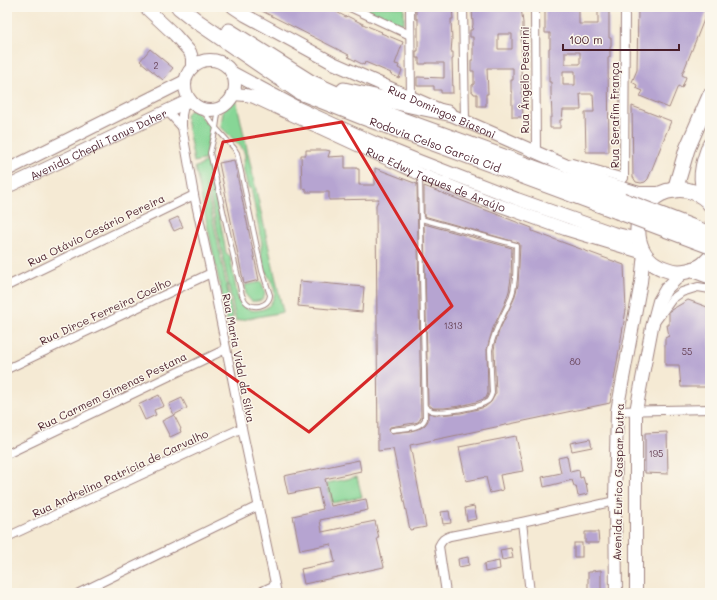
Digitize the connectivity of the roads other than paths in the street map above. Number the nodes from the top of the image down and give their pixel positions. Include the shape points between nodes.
1 (145, 7) edge
2 (179, 7) edge
3 (196, 7) edge
4 (233, 7) edge
5 (350, 7) edge
6 (410, 7) edge
7 (463, 7) edge
8 (535, 7) edge
9 (625, 7) edge
10 (410, 35) junction
11 (192, 68) junction
12 (231, 72) junction
13 (185, 82) junction
14 (310, 82) junction
15 (233, 94) junction
16 (710, 96) edge
17 (411, 98) junction
18 (188, 100) junction
19 (219, 107) junction
20 (200, 108) junction
21 (165, 111) junction
22 (448, 113) junction
23 (465, 121) junction
24 (182, 127) junction
25 (216, 128) junction
26 (710, 145) edge
27 (536, 152) junction
28 (419, 168) junction
29 (7, 170) edge
30 (7, 187) edge
31 (668, 192) junction
32 (194, 195) junction
33 (710, 200) edge
34 (710, 204) edge
35 (620, 206) junction
36 (421, 219) junction
37 (710, 234) edge
38 (638, 239) junction
39 (710, 246) edge
40 (644, 253) junction
41 (710, 258) edge
42 (688, 271) junction
43 (211, 273) junction
44 (710, 276) edge
45 (7, 286) edge
46 (710, 289) edge
47 (652, 327) junction
48 (226, 349) junction
49 (7, 369) edge
50 (425, 406) junction
51 (710, 409) edge
52 (618, 411) junction
53 (636, 411) junction
54 (242, 428) junction
55 (392, 430) dead end
56 (7, 454) edge
57 (616, 501) junction
58 (258, 506) junction
59 (522, 522) junction
60 (7, 537) edge
61 (276, 589) edge
62 (79, 593) edge
63 (258, 593) edge
64 (446, 593) edge
65 (530, 593) edge
66 (616, 593) edge
67 (636, 593) edge

1 - 11 main road via 190,52
2 - 35 highway, Rodovia Celso Garcia Cid via 300,92 363,117
3 - 14 highway, Rodovia Celso Garcia Cid
4 - 17 main road, Rua Domingos Biasoni via 333,63
5 - 10 street
6 - 10 street
7 - 23 street
8 - 27 street, Rua Ângelo Pesarini
9 - 27 street, Rua Serafim França via 624,178
10 - 17 street
11 - 12 main road via 206,60 214,60 221,62
11 - 13 main road
12 - 15 main road via 235,86
12 - 28 main road, Rua Edwy Taques de Araújo via 296,107 375,143
13 - 18 main road
13 - 29 main road, Avenida Chepli Tanus Daher
14 - 22 highway
14 - 35 highway, Rodovia Celso Garcia Cid via 361,105
15 - 19 main road
15 - 28 main road, Rua Edwy Taques de Araújo via 254,97
16 - 31 highway
17 - 22 main road, Rua Domingos Biasoni
18 - 20 main road
18 - 21 main road, Avenida Chepli Tanus Daher
18 - 24 street, Rua Maria Vidal da Silva via 182,111
19 - 20 main road
19 - 25 lane
20 - 25 lane
21 - 24 street
21 - 30 main road, Avenida Chepli Tanus Daher
22 - 23 main road, Rua Domingos Biasoni
23 - 27 main road, Rua Domingos Biasoni
24 - 32 street, Rua Maria Vidal da Silva
25 - 25 lane via 237,153 262,271 270,294 268,301 262,305 251,305 242,295 210,153
26 - 33 highway via 702,173 704,188
27 - 31 main road, Rua Domingos Biasoni via 606,183 639,193
28 - 36 lane
28 - 38 main road, Rua Edwy Taques de Araújo
28 - 40 main road, Rua Edwy Taques de Araújo via 493,203 565,229
31 - 34 highway via 686,190 698,194
31 - 38 highway via 652,199 645,206 638,225
32 - 43 street, Rua Maria Vidal da Silva
32 - 45 street, Rua Otávio Cesário Pereira
35 - 37 highway, Rodovia Celso Garcia Cid, bridge
35 - 39 highway, Rodovia Celso Garcia Cid, bridge
36 - 50 lane
36 - 50 lane via 516,245 515,284 490,350 490,399 482,404 438,412 431,411
38 - 40 highway
40 - 42 highway via 661,268
40 - 52 main road, Avenida Eurico Gaspar Dutra
41 - 42 highway
42 - 44 highway
42 - 47 main road, Avenida Eurico Gaspar Dutra via 666,288 659,301
43 - 48 street, Rua Maria Vidal da Silva
43 - 49 street, Rua Dirce Ferreira Coelho
46 - 47 street via 698,287 682,292 672,299
47 - 53 main road, Avenida Eurico Gaspar Dutra
48 - 54 street, Rua Maria Vidal da Silva
48 - 56 street, Rua Carmem Gimenas Pestana
50 - 55 lane via 423,423
51 - 53 street
52 - 53 street
52 - 57 main road, Avenida Eurico Gaspar Dutra
53 - 67 main road, Avenida Eurico Gaspar Dutra
54 - 58 street, Rua Maria Vidal da Silva
54 - 60 street, Rua Andrelina Patrícia de Carvalho
57 - 59 street
57 - 66 main road, Avenida Eurico Gaspar Dutra
58 - 61 street, Rua Maria Vidal da Silva
58 - 62 street
59 - 64 street via 450,536 441,541 439,546
59 - 65 street
61 - 63 street

